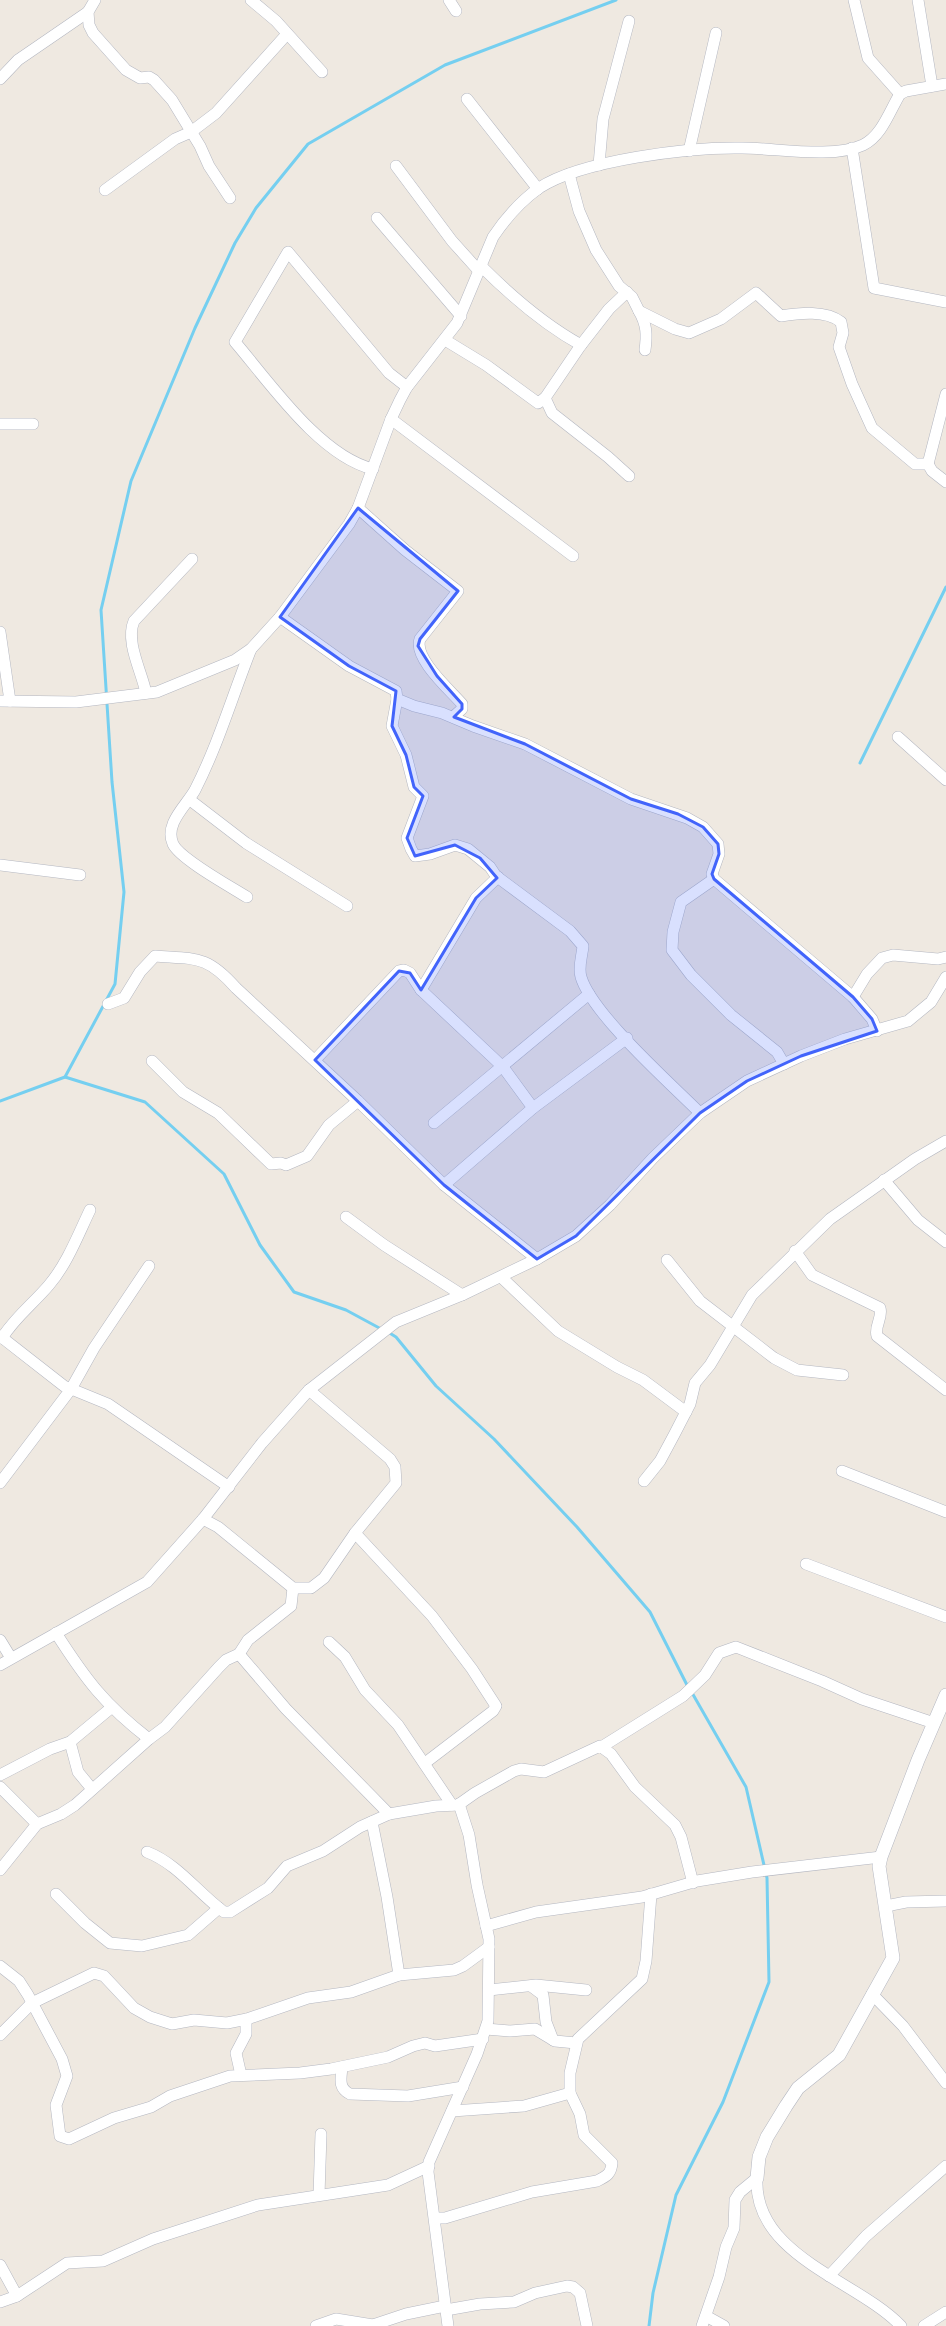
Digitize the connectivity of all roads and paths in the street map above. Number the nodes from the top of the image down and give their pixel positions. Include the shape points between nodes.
1 (95, 0) edge
2 (251, 0) edge
3 (449, 0) edge
4 (854, 0) edge
5 (918, 0) edge
6 (456, 11) dead end
7 (88, 12) junction
8 (629, 21) dead end
9 (716, 33) dead end
10 (287, 34) junction
11 (322, 72) dead end
12 (0, 79) edge
13 (946, 84) edge
14 (932, 86) junction
15 (900, 94) junction
16 (467, 99) dead end
17 (191, 132) junction
18 (852, 148) junction
19 (689, 151) junction
20 (599, 165) junction
21 (396, 166) dead end
22 (569, 174) junction
23 (538, 189) junction
24 (105, 190) dead end
25 (230, 198) dead end
26 (377, 218) dead end
27 (480, 269) junction
28 (627, 292) junction
29 (946, 302) edge
30 (639, 311) junction
31 (461, 316) junction
32 (445, 340) junction
33 (581, 345) junction
34 (645, 350) dead end
35 (407, 387) junction
36 (946, 394) edge
37 (545, 398) junction
38 (391, 419) junction
39 (0, 424) edge
40 (33, 424) dead end
41 (928, 464) junction
42 (373, 469) junction
43 (629, 476) dead end
44 (946, 482) edge
45 (358, 508) junction
46 (573, 556) dead end
47 (192, 559) dead end
48 (280, 617) junction
49 (0, 632) edge
50 (251, 648) junction
51 (146, 693) junction
52 (397, 699) junction
53 (5, 701) edge
54 (453, 717) junction
55 (898, 737) dead end
56 (946, 780) edge
57 (190, 800) junction
58 (0, 865) edge
59 (80, 875) dead end
60 (498, 877) junction
61 (714, 879) junction
62 (247, 897) dead end
63 (347, 906) dead end
64 (946, 957) edge
65 (946, 977) edge
66 (421, 990) junction
67 (589, 994) junction
68 (853, 997) junction
69 (108, 1004) dead end
70 (877, 1031) junction
71 (627, 1038) junction
72 (315, 1060) junction
73 (152, 1061) dead end
74 (784, 1064) junction
75 (503, 1067) junction
76 (358, 1101) junction
77 (533, 1108) junction
78 (700, 1113) junction
79 (434, 1123) dead end
80 (946, 1141) edge
81 (884, 1180) junction
82 (444, 1185) junction
83 (90, 1210) dead end
84 (346, 1217) dead end
85 (946, 1242) edge
86 (795, 1252) junction
87 (537, 1259) junction
88 (668, 1260) dead end
89 (149, 1266) dead end
90 (500, 1277) junction
91 (462, 1295) junction
92 (733, 1325) junction
93 (1, 1337) edge
94 (843, 1375) dead end
95 (71, 1389) junction
96 (309, 1390) junction
97 (946, 1390) edge
98 (686, 1412) junction
99 (842, 1471) dead end
100 (644, 1480) dead end
101 (0, 1483) edge
102 (229, 1487) junction
103 (946, 1512) edge
104 (203, 1519) junction
105 (355, 1533) junction
106 (806, 1564) dead end
107 (294, 1588) junction
108 (946, 1617) edge
109 (56, 1632) junction
110 (0, 1640) edge
111 (329, 1642) dead end
112 (239, 1654) junction
113 (11, 1658) junction
114 (0, 1665) edge
115 (946, 1695) edge
116 (111, 1708) junction
117 (934, 1723) junction
118 (149, 1739) junction
119 (70, 1742) junction
120 (603, 1746) junction
121 (425, 1763) junction
122 (0, 1775) edge
123 (0, 1787) edge
124 (92, 1789) junction
125 (456, 1805) junction
126 (389, 1814) junction
127 (372, 1822) junction
128 (37, 1824) junction
129 (147, 1852) dead end
130 (881, 1857) junction
131 (0, 1870) edge
132 (693, 1882) junction
133 (56, 1894) dead end
134 (651, 1894) junction
135 (946, 1901) edge
136 (886, 1906) junction
137 (219, 1908) junction
138 (486, 1926) junction
139 (489, 1947) junction
140 (0, 1966) edge
141 (398, 1975) junction
142 (531, 1986) junction
143 (489, 1990) junction
144 (586, 1990) dead end
145 (872, 1994) junction
146 (32, 2003) junction
147 (246, 2020) junction
148 (484, 2034) junction
149 (0, 2035) edge
150 (552, 2040) junction
151 (576, 2043) junction
152 (342, 2067) junction
153 (241, 2075) junction
154 (946, 2084) edge
155 (463, 2087) junction
156 (570, 2093) junction
157 (452, 2110) junction
158 (321, 2134) dead end
159 (429, 2166) junction
160 (946, 2166) edge
161 (757, 2178) junction
162 (319, 2195) junction
163 (435, 2218) junction
164 (0, 2265) edge
165 (829, 2276) junction
166 (17, 2296) junction
167 (0, 2302) edge
168 (445, 2308) junction
169 (946, 2312) edge
170 (704, 2321) edge
171 (316, 2326) edge
172 (448, 2326) edge
173 (587, 2326) edge
174 (724, 2326) edge
175 (901, 2326) edge
176 (924, 2326) edge

1 - 7 street
2 - 10 street
3 - 6 street
4 - 15 street via 868,58
5 - 14 street
7 - 12 street via 18,60
7 - 17 street via 89,25 104,48 132,74 154,80 177,107
8 - 20 street via 603,119
9 - 19 street
10 - 11 street
10 - 17 street via 216,113
13 - 14 street
14 - 15 street
15 - 18 street via 872,139
16 - 23 street
17 - 24 street via 175,139
17 - 25 street
18 - 19 street via 824,151 742,148
18 - 29 street via 874,288
19 - 20 street
20 - 22 street
21 - 27 street via 452,241
22 - 23 street
22 - 28 street via 588,234 619,286
23 - 27 street via 512,212 500,228
26 - 31 street
27 - 31 street
27 - 33 street via 537,317
28 - 30 street
28 - 33 street via 609,309
30 - 34 street via 647,335
30 - 41 street via 675,330 689,333 720,319 756,293 781,316 832,315 841,322 843,333 839,347 872,428 915,464
31 - 32 street
32 - 35 street
32 - 37 street via 486,365 532,400 538,403
33 - 37 street
35 - 38 street
35 - 42 street via 389,373 288,252 234,342 290,408 326,443 357,465
36 - 41 street
37 - 43 street via 552,413
38 - 42 street
38 - 46 street
39 - 40 street
41 - 44 street via 932,471
42 - 45 street
45 - 48 street via 322,562
45 - 54 street via 404,550 458,591 420,639 418,646 437,676 462,704 462,709
47 - 51 street via 134,621 132,640
48 - 50 street
48 - 52 street via 349,666 396,691
49 - 53 street
50 - 51 street via 235,660 180,684
50 - 57 street via 216,747
51 - 53 street via 76,702
52 - 54 street
52 - 60 street via 392,726 406,755 414,787 423,796 407,838 411,849 415,856 455,845 468,849
54 - 61 street via 525,744 631,799 678,814 703,827 718,844 719,854 712,874
55 - 56 street
57 - 62 street via 173,822 173,844 181,854
57 - 63 street via 246,843
58 - 59 street
60 - 66 street via 476,898
60 - 67 street via 570,931 581,943 581,976
61 - 68 street
61 - 74 street via 681,902 673,932 672,950 690,975 731,1015 777,1052
64 - 68 street via 938,959 893,955 882,958
65 - 70 street via 931,1002 908,1021
66 - 72 street via 410,973 399,971
66 - 75 street
67 - 71 street
67 - 75 street
68 - 70 street via 872,1019
69 - 72 street via 124,998 140,972 155,956 197,959 220,970 236,988
70 - 74 street via 846,1039
71 - 77 street
71 - 78 street
72 - 76 street
73 - 76 street via 183,1092 218,1113 271,1164 286,1165 307,1156 329,1125
74 - 78 street via 747,1081
75 - 77 street
75 - 79 street
76 - 82 street
77 - 82 street
78 - 87 street via 576,1236
80 - 81 street
81 - 85 street via 918,1220
81 - 86 street via 830,1219
82 - 87 street
83 - 93 street via 69,1253 49,1285 17,1316
84 - 91 street via 384,1245
86 - 92 street via 752,1294
86 - 97 street via 812,1275 880,1308 882,1313 876,1331 877,1336
87 - 90 street
88 - 92 street via 700,1301
89 - 95 street via 94,1348
90 - 91 street
90 - 98 street via 558,1331 643,1380
91 - 96 street via 396,1322
92 - 94 street via 774,1358 797,1370
92 - 98 street via 710,1365 695,1383
93 - 95 street
95 - 101 street
95 - 102 street via 108,1404
96 - 102 street via 262,1443
96 - 105 street via 382,1450 394,1467 396,1483
98 - 100 street via 660,1461
99 - 103 street
102 - 104 street
104 - 107 street via 218,1527
104 - 109 street via 147,1582
105 - 107 street via 318,1584 311,1588
105 - 121 street via 432,1616 480,1680 496,1706 493,1711
106 - 108 street
107 - 112 street via 291,1606 248,1640
109 - 113 street
109 - 116 street via 91,1686
110 - 113 street
111 - 121 street via 345,1657 365,1690 398,1725
112 - 118 street via 226,1660 165,1728
112 - 126 street via 286,1709
113 - 114 street
115 - 117 street
116 - 118 street
116 - 119 street
117 - 120 street via 862,1699 736,1648 719,1653 705,1675 683,1696
117 - 130 street
118 - 124 street
119 - 122 street via 50,1749
119 - 124 street via 78,1772
120 - 125 street via 544,1772 514,1771
120 - 132 street via 635,1787 675,1825 681,1837
121 - 125 street
123 - 128 street
124 - 128 street via 61,1814
125 - 126 street
125 - 138 street via 469,1835
126 - 127 street
127 - 137 street via 323,1851 287,1866 268,1888 230,1912 224,1912
127 - 141 street via 387,1897
128 - 131 street
129 - 137 street via 162,1858
130 - 132 street via 752,1872
130 - 136 street via 879,1866
132 - 134 street
133 - 137 street via 110,1943 142,1946 188,1935
134 - 138 street via 536,1912
134 - 151 street via 646,1961 642,1979 584,2032
135 - 136 street via 906,1902
136 - 145 street via 893,1958
138 - 139 street
139 - 141 street via 454,1970
139 - 143 street
140 - 146 street via 19,1981
141 - 147 street via 351,1992 300,2000
142 - 143 street
142 - 144 street
142 - 150 street via 543,1995 546,2022
143 - 148 street via 488,2021
145 - 154 street via 903,2026
145 - 161 street via 839,2056 798,2088 786,2106 762,2150
146 - 147 street via 94,1973 107,1979 134,2008 172,2024 194,2020 228,2023
146 - 149 street
146 - 153 street via 62,2060 67,2076 56,2105 60,2136 69,2139 114,2118 151,2107 170,2096 230,2076
147 - 153 street via 246,2034 236,2053
148 - 150 street via 535,2029
148 - 152 street via 435,2046 425,2043 388,2057
148 - 155 street
150 - 151 street
151 - 156 street via 570,2072
152 - 153 street via 300,2073
152 - 155 street via 340,2086 350,2094 408,2096
155 - 157 street
156 - 157 street via 524,2106
156 - 163 street via 580,2114 584,2135 612,2163 607,2176 583,2184 532,2192 445,2218
157 - 159 street
158 - 162 street
159 - 162 street via 388,2185
159 - 163 street
160 - 165 street via 866,2236
161 - 165 street via 756,2190 763,2210 783,2242
161 - 170 street via 740,2192 735,2200 734,2228 726,2246
162 - 166 street via 258,2205 228,2214 154,2239 103,2261 67,2263
163 - 168 street
164 - 166 street
165 - 175 street via 875,2304
166 - 167 street
168 - 171 street via 406,2314 373,2325 336,2320
168 - 172 street
168 - 173 street via 514,2302 535,2293 567,2286 580,2293
169 - 176 street
170 - 174 street

